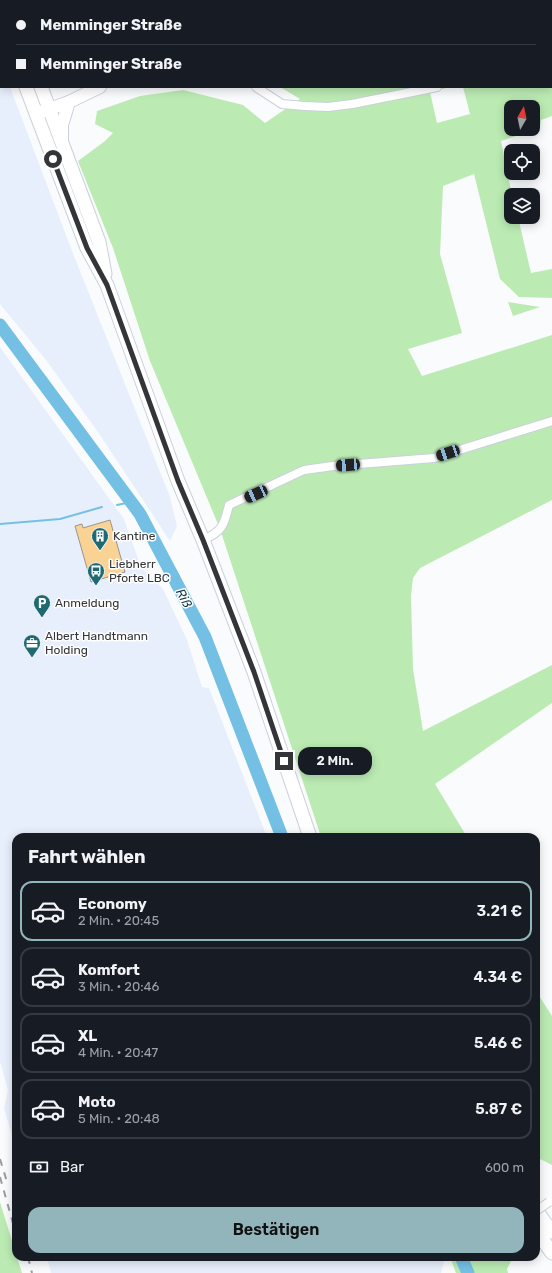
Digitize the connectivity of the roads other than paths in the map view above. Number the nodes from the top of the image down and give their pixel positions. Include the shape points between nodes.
1 (26, 88) edge
2 (41, 88) edge
3 (98, 88) edge
4 (258, 88) edge
5 (432, 88) edge
6 (69, 102) junction
7 (50, 109) junction
8 (36, 114) junction
9 (62, 140) junction
10 (107, 285) junction
11 (552, 421) edge
12 (203, 540) junction
13 (309, 833) edge
14 (551, 1201) edge
15 (540, 1208) edge
16 (540, 1216) edge
17 (552, 1232) edge
18 (540, 1236) edge
19 (552, 1253) edge

1 - 8 main road
2 - 7 main road
3 - 6 street
4 - 5 street via 282,104 328,107
6 - 7 street
6 - 9 street via 62,125
7 - 8 street
7 - 9 main road
8 - 10 main road via 87,248
9 - 10 main road via 99,242
10 - 12 main road via 178,481
11 - 12 street via 434,458 304,470 229,505 219,532
12 - 13 main road via 254,672
14 - 15 street, bridge
16 - 17 main road
18 - 19 main road

